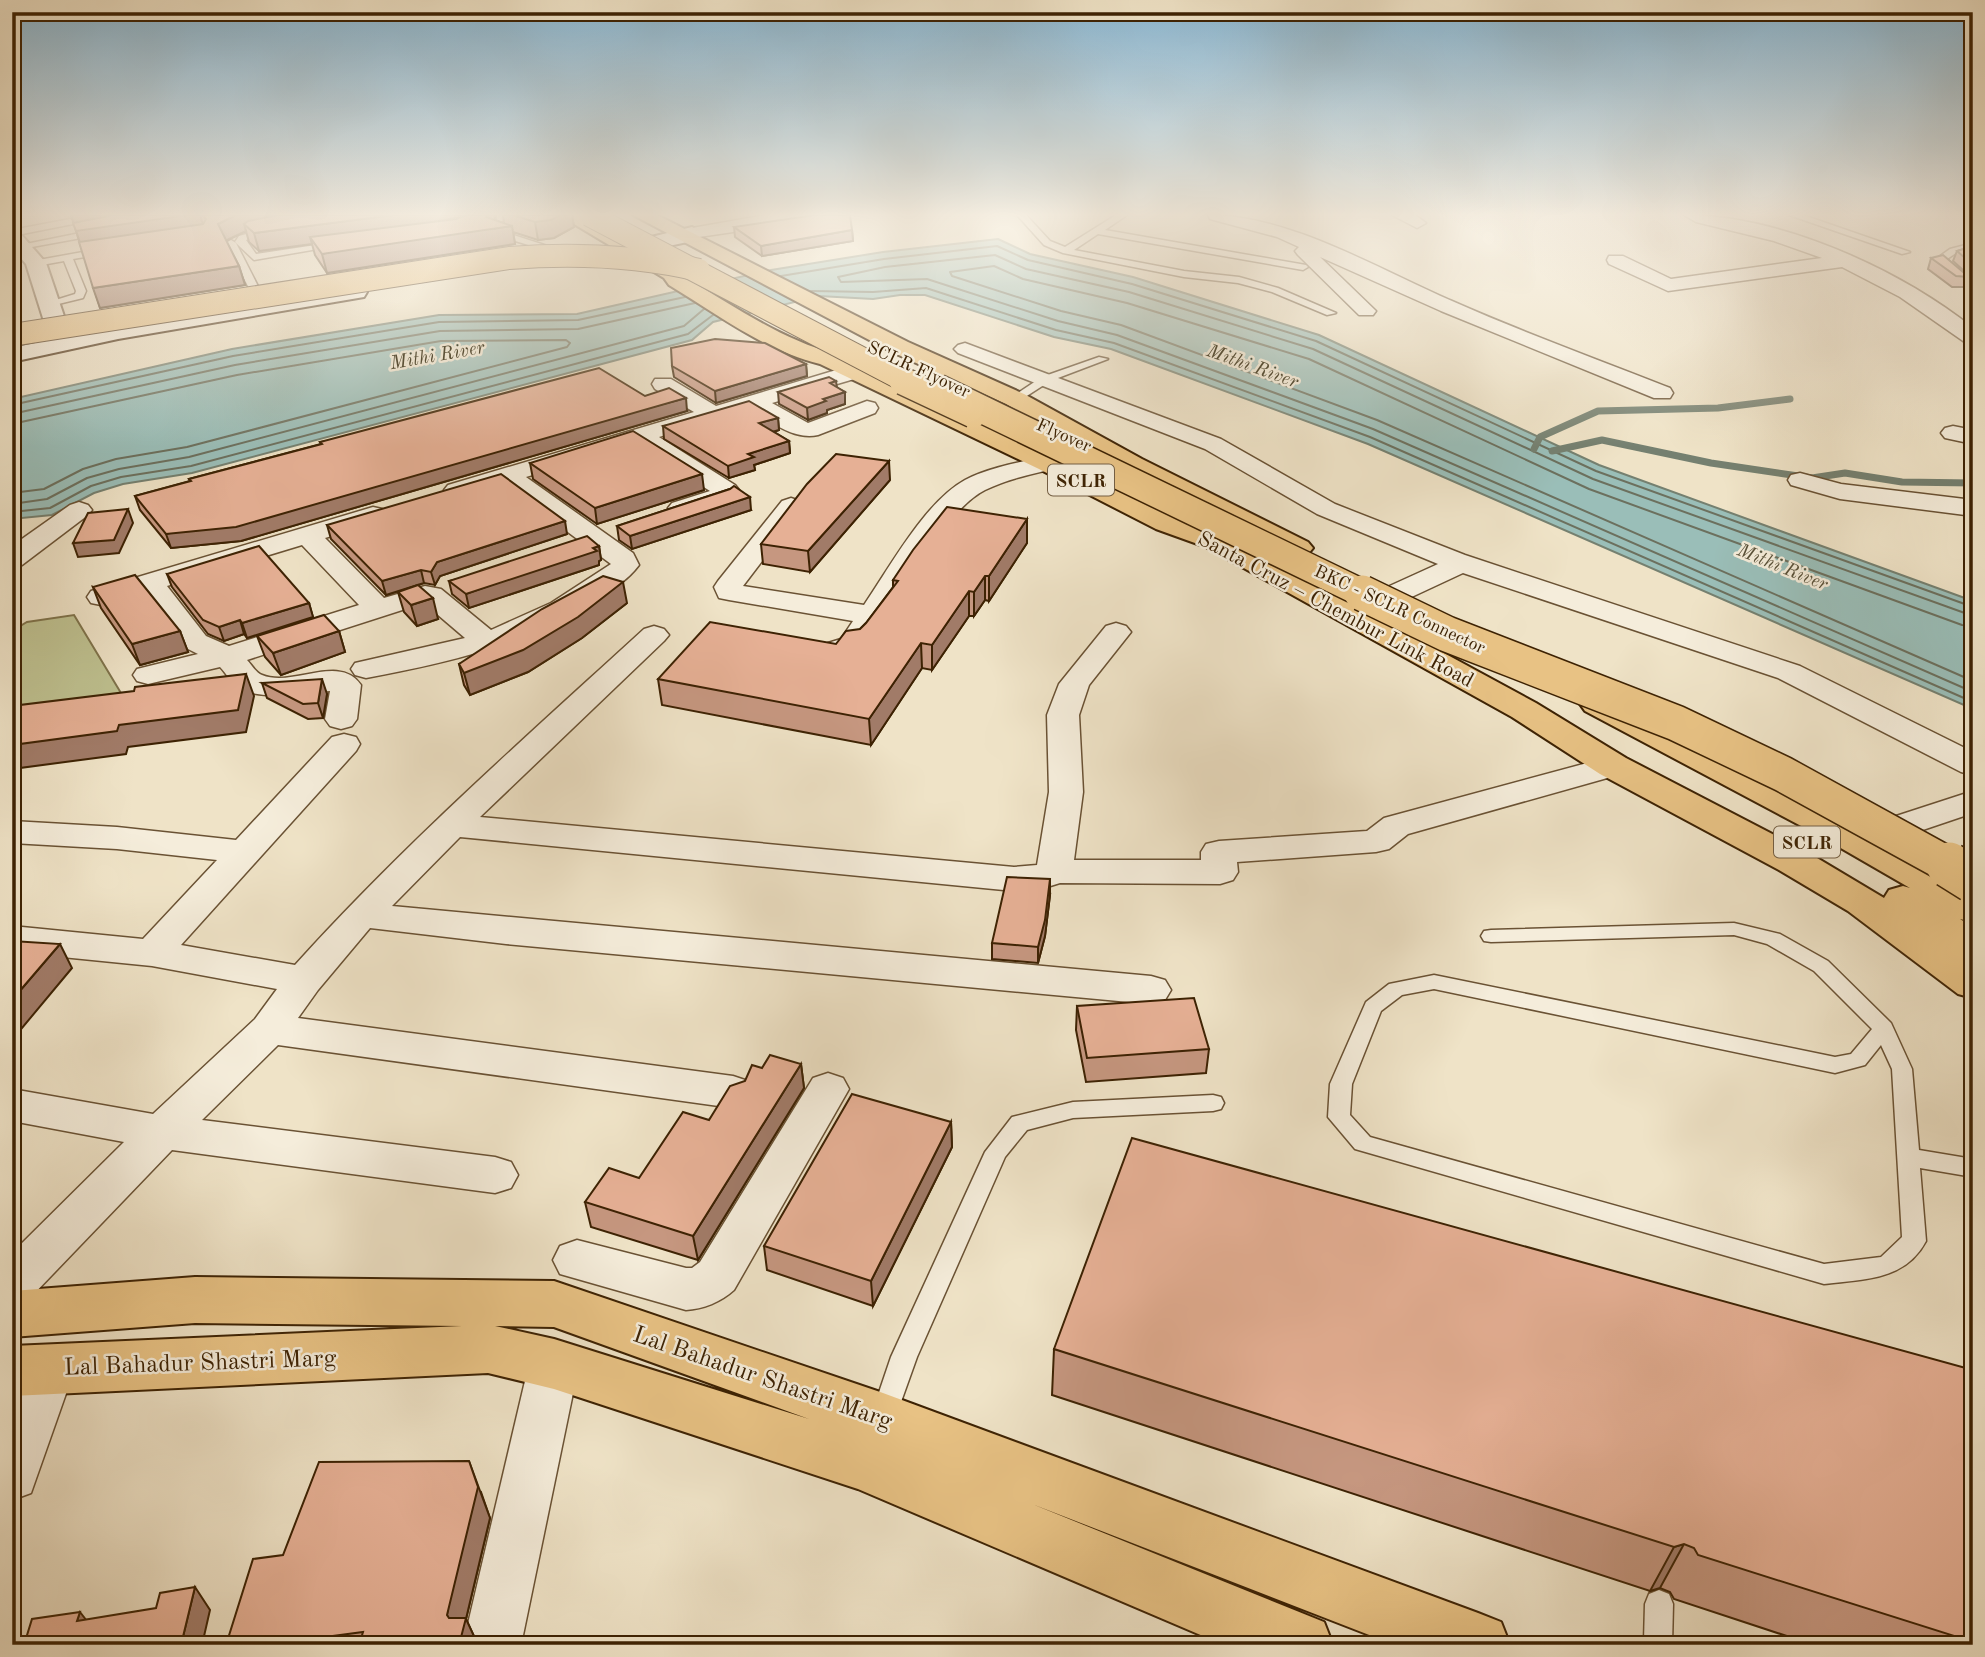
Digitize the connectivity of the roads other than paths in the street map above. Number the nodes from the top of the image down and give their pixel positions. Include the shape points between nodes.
1 (46, 292) edge
2 (81, 292) edge
3 (256, 292) edge
4 (288, 292) edge
5 (320, 292) edge
6 (333, 292) edge
7 (705, 292) edge
8 (733, 292) edge
9 (750, 292) edge
10 (765, 292) edge
11 (792, 292) edge
12 (1281, 292) edge
13 (1347, 292) edge
14 (1417, 292) edge
15 (1903, 292) edge
16 (260, 300) junction
17 (50, 305) junction
18 (1366, 311) dead end
19 (1331, 313) dead end
20 (59, 334) junction
21 (12, 335) edge
22 (1973, 340) edge
23 (889, 341) junction
24 (12, 345) edge
25 (965, 349) dead end
26 (12, 355) edge
27 (828, 359) junction
28 (1103, 359) dead end
29 (853, 372) junction
30 (1046, 379) junction
31 (663, 384) dead end
32 (1662, 393) dead end
33 (753, 402) junction
34 (995, 406) junction
35 (867, 408) dead end
36 (714, 414) junction
37 (639, 436) junction
38 (1048, 463) junction
39 (507, 475) junction
40 (1800, 480) dead end
41 (440, 495) edge
42 (799, 496) edge
43 (400, 507) edge
44 (1973, 508) edge
45 (79, 510) dead end
46 (656, 516) edge
47 (57, 526) junction
48 (12, 527) edge
49 (307, 535) junction
50 (1216, 541) junction
51 (12, 559) edge
52 (1462, 563) junction
53 (150, 582) junction
54 (1393, 595) junction
55 (102, 597) edge
56 (377, 607) junction
57 (872, 615) junction
58 (1454, 625) junction
59 (1116, 632) dead end
60 (654, 635) dead end
61 (488, 642) junction
62 (810, 649) edge
63 (227, 656) junction
64 (366, 669) dead end
65 (148, 675) dead end
66 (1634, 752) junction
67 (1973, 765) edge
68 (1973, 801) edge
69 (451, 825) junction
70 (1902, 826) junction
71 (12, 832) edge
72 (243, 852) junction
73 (1973, 868) edge
74 (1054, 871) junction
75 (1973, 880) edge
76 (1973, 909) edge
77 (361, 915) junction
78 (1491, 936) dead end
79 (12, 939) edge
80 (1973, 948) edge
81 (152, 953) junction
82 (304, 980) junction
83 (1973, 983) edge
84 (1151, 990) dead end
85 (1884, 1028) junction
86 (270, 1029) junction
87 (828, 1089) dead end
88 (733, 1092) edge
89 (1213, 1103) dead end
90 (12, 1105) edge
91 (162, 1132) junction
92 (1908, 1157) junction
93 (1973, 1168) edge
94 (495, 1175) dead end
95 (577, 1260) dead end
96 (646, 1278) junction
97 (12, 1285) edge
98 (12, 1314) edge
99 (603, 1321) junction
100 (554, 1364) junction
101 (31, 1370) edge
102 (875, 1441) junction
103 (12, 1474) edge
104 (1659, 1604) dead end
105 (1659, 1641) dead end
106 (492, 1645) edge
107 (1301, 1645) edge
108 (1478, 1645) edge

1 - 17 main road
2 - 17 lane
3 - 16 lane
4 - 21 main road, BKC - SCLR Connector, bridge
5 - 16 main road
6 - 26 main road
7 - 27 main road, Santa Cruz – Chembur Link Road / SCLR via 816,358
8 - 34 main road, bridge via 858,359
9 - 75 main road, BKC - SCLR Connector, bridge via 870,356 1447,634 1676,723 1783,774
10 - 34 main road, SCLR Flyover
11 - 23 main road, Santa Cruz – Chembur Link Road / SCLR
12 - 19 lane
13 - 18 street
14 - 32 street
15 - 22 street
16 - 20 main road
17 - 20 main road
20 - 24 main road
23 - 27 main road
23 - 34 main road, Santa Cruz – Chembur Link Road / SCLR
25 - 30 street
27 - 29 main road, Santa Cruz – Chembur Link Road / SCLR
28 - 30 lane
29 - 33 street
29 - 38 main road, Santa Cruz – Chembur Link Road / SCLR
30 - 34 lane
30 - 52 street via 1213,444 1326,509
31 - 36 street
33 - 35 street via 810,430
33 - 36 street
34 - 50 main road, Flyover
34 - 54 main road, Santa Cruz – Chembur Link Road / SCLR via 1132,465
36 - 37 street
37 - 39 street
37 - 46 street via 726,491
38 - 50 main road, Santa Cruz – Chembur Link Road / SCLR via 1166,523
38 - 57 street via 973,486 943,510
39 - 41 street
39 - 61 street via 623,559 625,565 563,610
40 - 44 street via 1840,491
42 - 57 street via 728,587 729,592
43 - 49 street
45 - 47 street
47 - 48 street
47 - 51 street
49 - 53 street
49 - 56 street
50 - 66 main road, Santa Cruz – Chembur Link Road / SCLR via 1524,710
52 - 54 street
52 - 67 street via 1789,672
53 - 55 street
53 - 63 street via 196,642
54 - 58 main road, Santa Cruz – Chembur Link Road / SCLR
56 - 61 street via 431,595
56 - 63 street
57 - 62 street via 852,645
58 - 66 main road, SCLR
58 - 70 main road, Santa Cruz – Chembur Link Road via 1685,717
59 - 74 street via 1074,684 1063,715 1066,792
60 - 69 street
61 - 64 street
63 - 65 street
63 - 72 street via 250,682 263,686 342,680 345,685 342,732
66 - 74 street via 1396,825 1376,841 1219,852 1220,872
66 - 76 main road, SCLR via 1843,831
66 - 80 main road, SCLR via 1816,847 1888,889
66 - 83 main road, Santa Cruz – Chembur Link Road via 1715,818 1861,902
68 - 70 street
69 - 74 street via 1014,878
69 - 77 street
70 - 73 main road, Santa Cruz – Chembur Link Road
71 - 72 street
72 - 81 street
77 - 82 street
77 - 84 street
78 - 85 lane via 1734,929 1773,939 1821,966
79 - 81 street
81 - 82 street
82 - 86 street
85 - 92 lane via 1902,1069
85 - 92 lane via 1858,1060 1835,1065 1434,982 1395,989 1373,1007 1341,1084 1339,1117 1363,1143 1824,1274 1887,1266 1914,1241
86 - 88 street
86 - 91 street
87 - 96 street via 717,1276 698,1289
89 - 102 lane via 1073,1110 1020,1123 996,1152 904,1357
90 - 91 street
91 - 94 street
91 - 97 street
92 - 93 lane
95 - 96 street
96 - 99 street
98 - 99 main road, Lal Bahadur Shastri Marg via 195,1300 513,1303 554,1304
99 - 102 main road, Lal Bahadur Shastri Marg
100 - 101 main road, Lal Bahadur Shastri Marg via 488,1349
100 - 102 main road, Lal Bahadur Shastri Marg
100 - 106 street
101 - 103 street
102 - 107 main road, Lal Bahadur Shastri Marg
102 - 108 main road, Lal Bahadur Shastri Marg
104 - 105 lane

